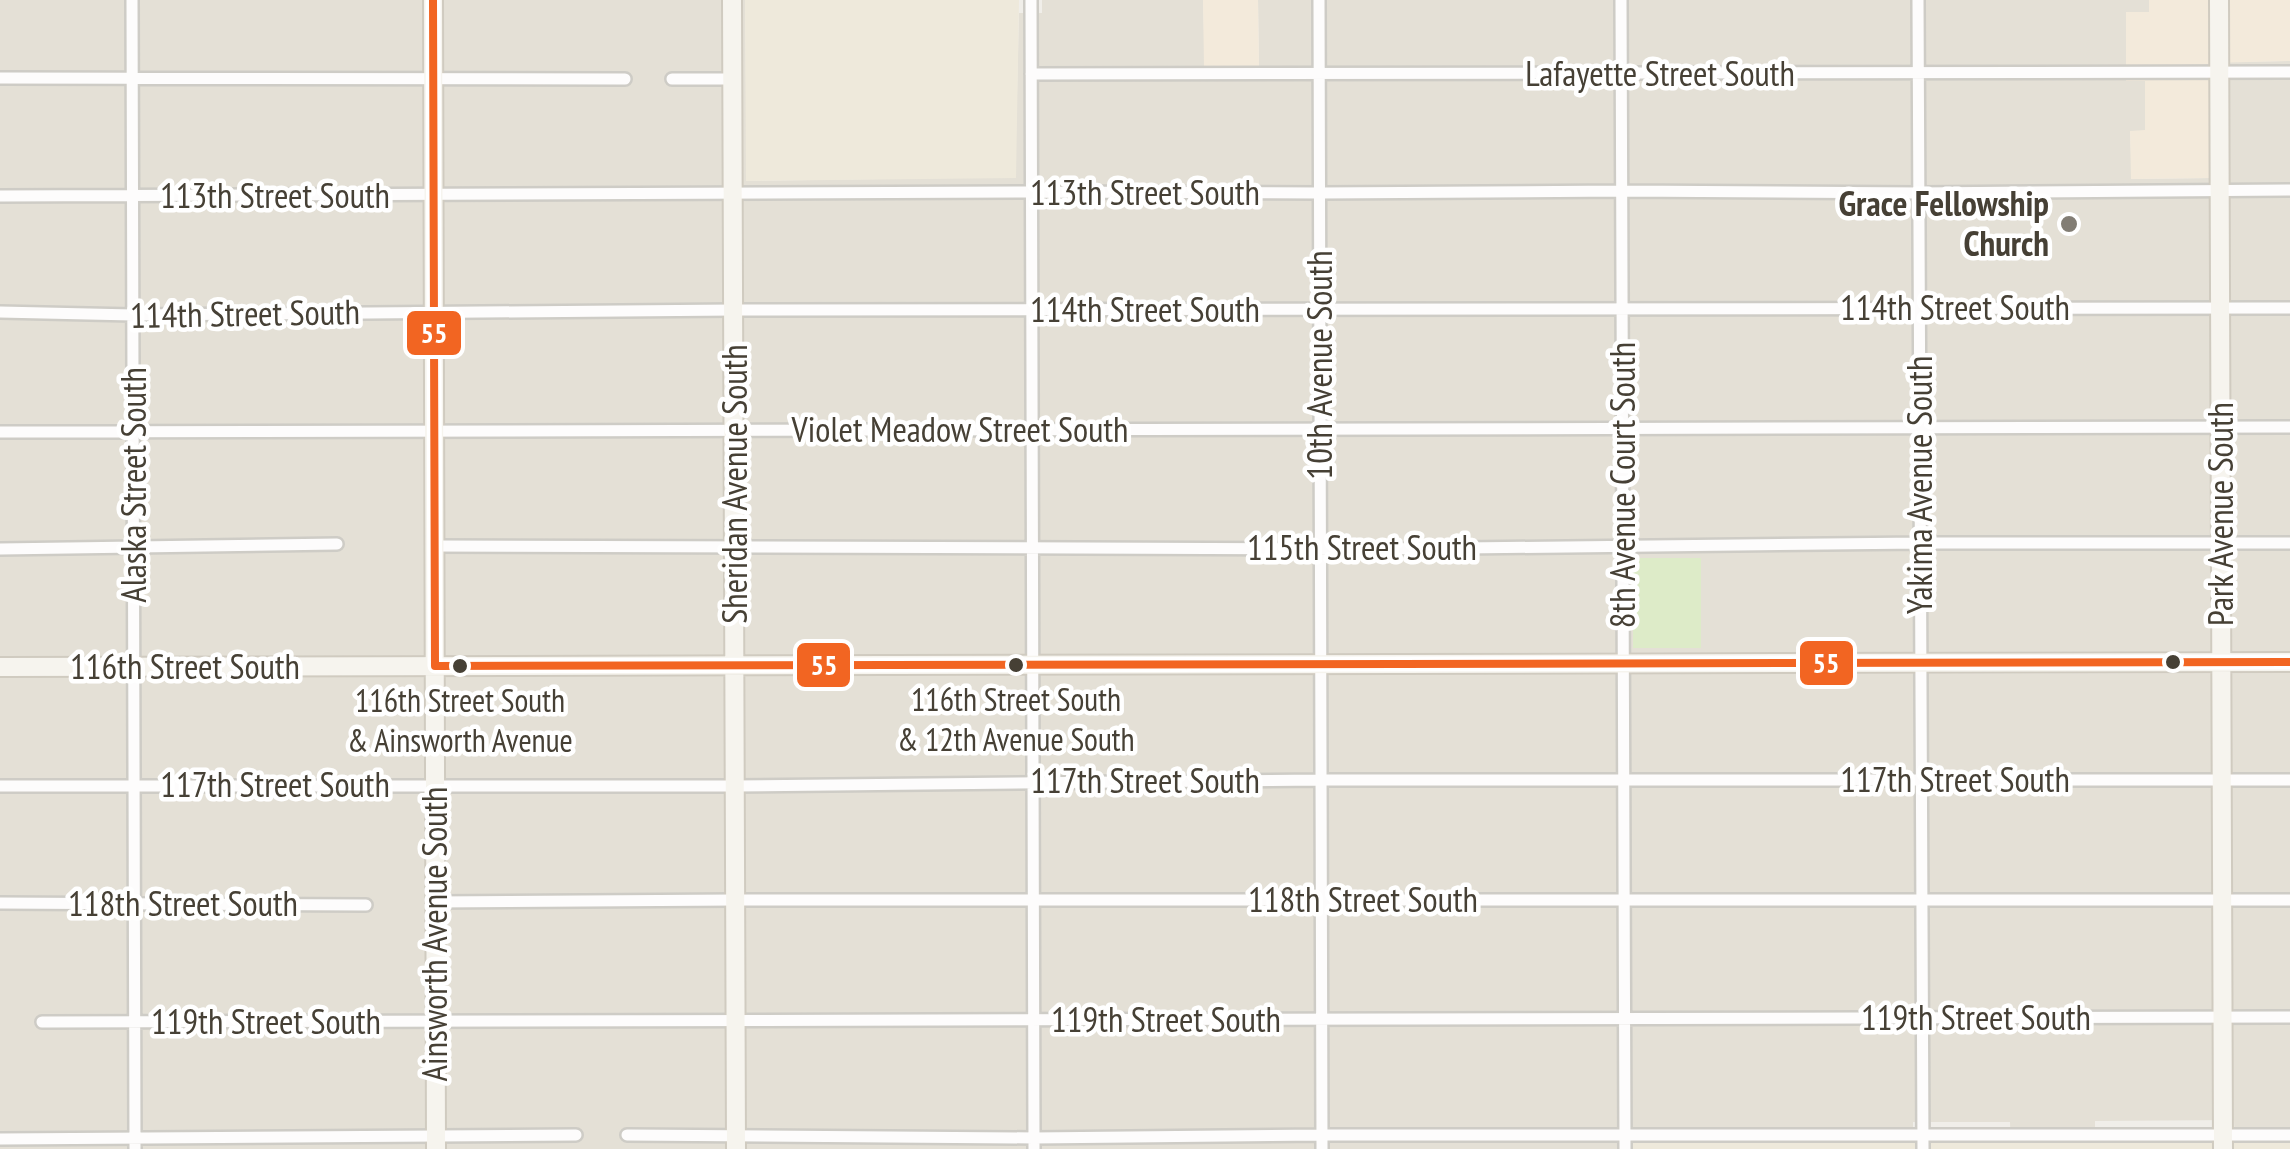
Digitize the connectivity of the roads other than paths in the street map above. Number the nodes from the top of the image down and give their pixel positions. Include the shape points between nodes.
1 (132, 0) edge
2 (433, 0) edge
3 (732, 0) edge
4 (1030, 0) edge
5 (1319, 0) edge
6 (1621, 0) edge
7 (1918, 0) edge
8 (2220, 0) edge
9 (2220, 72) junction
10 (2290, 72) edge
11 (1918, 73) junction
12 (1031, 74) junction
13 (1621, 74) junction
14 (1319, 75) junction
15 (0, 78) edge
16 (132, 78) junction
17 (433, 78) junction
18 (625, 79) dead end
19 (672, 79) dead end
20 (734, 79) junction
21 (2220, 190) junction
22 (2290, 190) edge
23 (1622, 191) junction
24 (1031, 192) junction
25 (1919, 192) junction
26 (734, 194) junction
27 (1320, 194) junction
28 (434, 195) junction
29 (0, 196) edge
30 (133, 196) junction
31 (1920, 308) junction
32 (2290, 308) edge
33 (1320, 309) junction
34 (1622, 309) junction
35 (2220, 309) junction
36 (734, 310) junction
37 (1032, 310) junction
38 (0, 312) edge
39 (434, 312) junction
40 (133, 316) junction
41 (2220, 427) junction
42 (2290, 427) edge
43 (1622, 428) junction
44 (1920, 428) junction
45 (434, 430) junction
46 (735, 430) junction
47 (1032, 430) junction
48 (1320, 430) junction
49 (0, 432) edge
50 (134, 432) junction
51 (1921, 543) junction
52 (337, 544) dead end
53 (2221, 544) junction
54 (2290, 544) edge
55 (434, 546) junction
56 (1623, 546) junction
57 (735, 548) junction
58 (1032, 548) junction
59 (0, 549) edge
60 (134, 549) junction
61 (1321, 549) junction
62 (1921, 662) junction
63 (2221, 662) junction
64 (2290, 662) edge
65 (1623, 663) junction
66 (1032, 664) junction
67 (1321, 664) junction
68 (435, 666) junction
69 (735, 666) junction
70 (0, 667) edge
71 (134, 667) junction
72 (1321, 780) junction
73 (1624, 780) junction
74 (1922, 780) junction
75 (2222, 780) junction
76 (2290, 780) edge
77 (1033, 782) junction
78 (134, 785) junction
79 (0, 786) edge
80 (435, 786) junction
81 (735, 786) junction
82 (734, 900) junction
83 (1033, 900) junction
84 (1624, 900) junction
85 (1922, 900) junction
86 (2290, 900) edge
87 (1322, 901) junction
88 (2222, 901) junction
89 (435, 902) junction
90 (135, 903) junction
91 (0, 904) edge
92 (366, 905) dead end
93 (1923, 1018) junction
94 (2222, 1018) junction
95 (2290, 1018) edge
96 (1624, 1019) junction
97 (1034, 1020) junction
98 (1322, 1020) junction
99 (436, 1021) junction
100 (735, 1021) junction
101 (42, 1022) dead end
102 (135, 1022) junction
103 (576, 1135) dead end
104 (627, 1135) dead end
105 (2290, 1135) edge
106 (0, 1139) edge
107 (736, 1142) edge
108 (1322, 1142) edge
109 (1924, 1142) edge
110 (2222, 1142) edge
111 (436, 1143) edge
112 (1034, 1143) edge
113 (1624, 1143) edge
114 (136, 1144) edge

1 - 16 street, Alaska Street South
2 - 17 street, Ainsworth Avenue South
3 - 20 street, Sheridan Avenue South
4 - 12 street
5 - 14 street, 10th Avenue South
6 - 13 street, 8th Avenue Court South
7 - 11 street, Yakima Avenue South
8 - 9 street, Park Avenue South
9 - 10 street, Lafayette Street South
9 - 11 street, Lafayette Street South
9 - 21 street, Park Avenue South
11 - 13 street, Lafayette Street South
11 - 25 street, Yakima Avenue South
12 - 14 street, Lafayette Street South
12 - 24 street
13 - 14 street, Lafayette Street South
13 - 23 street, 8th Avenue Court South
14 - 27 street, 10th Avenue South
15 - 16 street
16 - 17 street
16 - 30 street, Alaska Street South
17 - 18 street
17 - 28 street, Ainsworth Avenue South
19 - 20 street
20 - 26 street, Sheridan Avenue South
21 - 22 street, 113th Street South
21 - 25 street, 113th Street South
21 - 35 street, Park Avenue South
23 - 25 street, 113th Street South
23 - 27 street, 113th Street South
23 - 34 street, 8th Avenue Court South
24 - 26 street, 113th Street South
24 - 27 street, 113th Street South
24 - 37 street
25 - 31 street, Yakima Avenue South
26 - 28 street, 113th Street South
26 - 36 street, Sheridan Avenue South
27 - 33 street, 10th Avenue South
28 - 30 street, 113th Street South
28 - 39 street, Ainsworth Avenue South
29 - 30 street, 113th Street South
30 - 40 street, Alaska Street South
31 - 34 street, 114th Street South
31 - 35 street, 114th Street South
31 - 44 street, Yakima Avenue South
32 - 35 street, 114th Street South
33 - 34 street, 114th Street South
33 - 37 street, 114th Street South
33 - 48 street, 10th Avenue South
34 - 43 street, 8th Avenue Court South
35 - 41 street, Park Avenue South
36 - 37 street, 114th Street South
36 - 39 street, 114th Street South
36 - 46 street, Sheridan Avenue South
37 - 47 street
38 - 40 street, 114th Street South
39 - 40 street, 114th Street South
39 - 45 street, Ainsworth Avenue South
40 - 50 street, Alaska Street South
41 - 42 street, Violet Meadow Street South
41 - 44 street, Violet Meadow Street South
41 - 53 street, Park Avenue South
43 - 44 street, Violet Meadow Street South
43 - 48 street, Violet Meadow Street South
43 - 56 street, 8th Avenue Court South
44 - 51 street, Yakima Avenue South
45 - 46 street, Violet Meadow Street South
45 - 50 street, Violet Meadow Street South
45 - 55 street, Ainsworth Avenue South
46 - 47 street, Violet Meadow Street South
46 - 57 street, Sheridan Avenue South
47 - 48 street, Violet Meadow Street South
47 - 58 street
48 - 61 street, 10th Avenue South
49 - 50 street, Violet Meadow Street South
50 - 60 street, Alaska Street South
51 - 53 street, 115th Street South
51 - 56 street, 115th Street South
51 - 62 street, Yakima Avenue South
52 - 60 street
53 - 54 street, 115th Street South
53 - 63 street, Park Avenue South
55 - 57 street, 115th Street South
55 - 68 street, Ainsworth Avenue South
56 - 61 street, 115th Street South
56 - 65 street, 8th Avenue Court South
57 - 58 street, 115th Street South
57 - 69 street, Sheridan Avenue South
58 - 61 street, 115th Street South
58 - 66 street
59 - 60 street
60 - 71 street, Alaska Street South
61 - 67 street, 10th Avenue South
62 - 63 street, 116th Street South
62 - 65 street, 116th Street South
62 - 74 street, Yakima Avenue South
63 - 64 street, 116th Street South
63 - 75 street, Park Avenue South
65 - 67 street, 116th Street South
65 - 73 street, 8th Avenue Court South
66 - 67 street, 116th Street South
66 - 69 street, 116th Street South
66 - 77 street
67 - 72 street, 10th Avenue South
68 - 69 street, 116th Street South
68 - 71 street, 116th Street South
68 - 80 street, Ainsworth Avenue South
69 - 81 street, Sheridan Avenue South
70 - 71 street, 116th Street South
71 - 78 street, Alaska Street South
72 - 73 street, 117th Street South
72 - 77 street, 117th Street South
72 - 87 street, 10th Avenue South
73 - 74 street, 117th Street South
73 - 84 street, 8th Avenue Court South
74 - 75 street, 117th Street South
74 - 85 street, Yakima Avenue South
75 - 76 street, 117th Street South
75 - 88 street, Park Avenue South
77 - 81 street, 117th Street South
77 - 83 street
78 - 79 street, 117th Street South
78 - 80 street, 117th Street South
78 - 90 street, Alaska Street South
80 - 81 street, 117th Street South
80 - 89 street, Ainsworth Avenue South
81 - 82 street, Sheridan Avenue South
82 - 83 street, 118th Street South
82 - 89 street, 118th Street South
82 - 100 street, Sheridan Avenue South
83 - 87 street, 118th Street South
83 - 97 street
84 - 85 street, 118th Street South
84 - 87 street, 118th Street South
84 - 96 street, 8th Avenue Court South
85 - 88 street, 118th Street South
85 - 93 street, Yakima Avenue South
86 - 88 street, 118th Street South
87 - 98 street, 10th Avenue South
88 - 94 street, Park Avenue South
89 - 99 street, Ainsworth Avenue South
90 - 91 street, 118th Street South
90 - 92 street, 118th Street South
90 - 102 street, Alaska Street South
93 - 94 street, 119th Street South
93 - 96 street, 119th Street South
93 - 109 street, Yakima Avenue South
94 - 95 street, 119th Street South
94 - 110 street, Park Avenue South
96 - 98 street, 119th Street South
96 - 113 street, 8th Avenue Court South
97 - 98 street, 119th Street South
97 - 100 street, 119th Street South
97 - 112 street
98 - 108 street, 10th Avenue South
99 - 100 street, 119th Street South
99 - 102 street, 119th Street South
99 - 111 street, Ainsworth Avenue South
100 - 107 street, Sheridan Avenue South
101 - 102 street, 119th Street South
102 - 114 street, Alaska Street South
103 - 111 street
104 - 107 street
105 - 110 street
106 - 114 street
107 - 112 street
108 - 112 street
108 - 113 street
109 - 110 street
109 - 113 street
111 - 114 street

